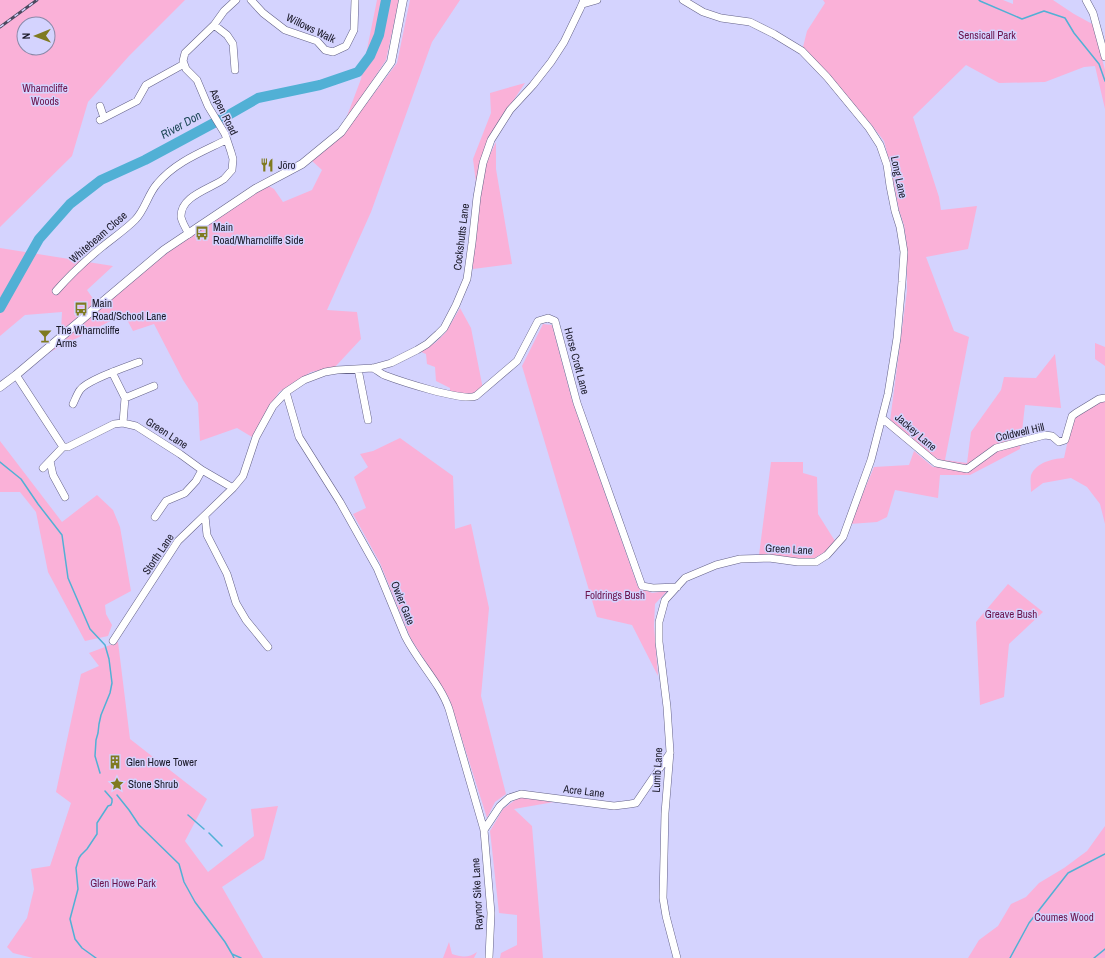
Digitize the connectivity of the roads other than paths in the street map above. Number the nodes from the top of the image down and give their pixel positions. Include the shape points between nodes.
1 (236, 0) edge
2 (251, 0) edge
3 (355, 0) edge
4 (403, 0) edge
5 (597, 0) edge
6 (683, 0) edge
7 (1086, 0) edge
8 (583, 2) edge
9 (214, 25) junction
10 (1105, 57) edge
11 (184, 64) junction
12 (235, 70) dead end
13 (100, 106) dead end
14 (225, 137) junction
15 (189, 234) junction
16 (56, 291) dead end
17 (139, 362) dead end
18 (373, 368) junction
19 (358, 370) junction
20 (112, 372) junction
21 (16, 375) junction
22 (154, 386) dead end
23 (0, 387) edge
24 (286, 392) junction
25 (125, 398) junction
26 (1105, 398) edge
27 (73, 404) dead end
28 (882, 418) junction
29 (368, 420) dead end
30 (124, 423) junction
31 (63, 447) junction
32 (50, 460) junction
33 (936, 463) joint
34 (43, 468) dead end
35 (202, 470) junction
36 (233, 488) junction
37 (65, 497) dead end
38 (205, 516) junction
39 (155, 517) dead end
40 (677, 587) junction
41 (113, 641) dead end
42 (268, 647) dead end
43 (670, 752) junction
44 (484, 830) junction
45 (489, 958) edge
46 (677, 958) edge

1 - 9 street
2 - 3 street, Willows Walk via 285,30 317,41 325,50 333,52 346,46 354,30
4 - 15 main road via 391,62 341,132 302,164 255,189
5 - 8 street
6 - 28 street, Long Lane via 703,12 721,18 750,22 802,51 827,77 880,144 887,165 904,252 897,338
7 - 10 street via 1094,13
8 - 18 street, Cockshutts Lane via 564,42 533,86 510,110 491,140 483,163 477,196 467,279 444,328 433,340 417,350 392,363
9 - 11 street via 185,53
9 - 12 street via 227,35 233,44
11 - 13 street via 146,85 137,101 102,119
11 - 14 street, Aspen Road via 197,80
14 - 15 street, Aspen Road via 232,152 232,170 223,179 187,201 182,208 181,218
14 - 16 street, Whitebeam Close via 171,171 157,184 137,218 67,278
15 - 21 main road via 164,250
17 - 20 street
18 - 19 street, Cockshutts Lane
18 - 40 street, Horse Croft Lane via 382,374 422,387 449,395 473,398 517,361 538,322 548,318 555,321 577,403 642,586
19 - 24 street, Cockshutts Lane via 325,372 304,380
19 - 29 street
20 - 25 street
20 - 27 street via 84,385
21 - 23 main road
21 - 31 street
22 - 25 street
24 - 36 street via 273,406 256,437 243,476
24 - 44 street, Owler Gate via 299,437 377,568 410,646 446,699
25 - 30 street
26 - 33 street, Coldwell Hill via 1072,416 1065,440 1059,442 1052,436 1045,435 996,448 967,469
28 - 33 street, Jackey Lane
28 - 40 street, Green Lane via 871,460 843,537 827,555 816,562 740,558 685,578
30 - 31 street via 114,424 68,447
30 - 35 street, Green Lane via 136,426
31 - 32 street
32 - 34 street
32 - 37 street via 53,475
35 - 36 street, Green Lane
35 - 39 street via 185,493 166,501
36 - 38 street, Storth Lane
38 - 41 street, Storth Lane via 178,540
38 - 42 street via 207,535 227,574 236,603
40 - 43 street, Lumb Lane via 665,600 659,642
43 - 44 street, Acre Lane via 636,803 614,806 521,794 509,798 500,806
43 - 46 street, Lumb Lane via 665,813 663,898
44 - 45 street, Raynor Sike Lane via 491,914

